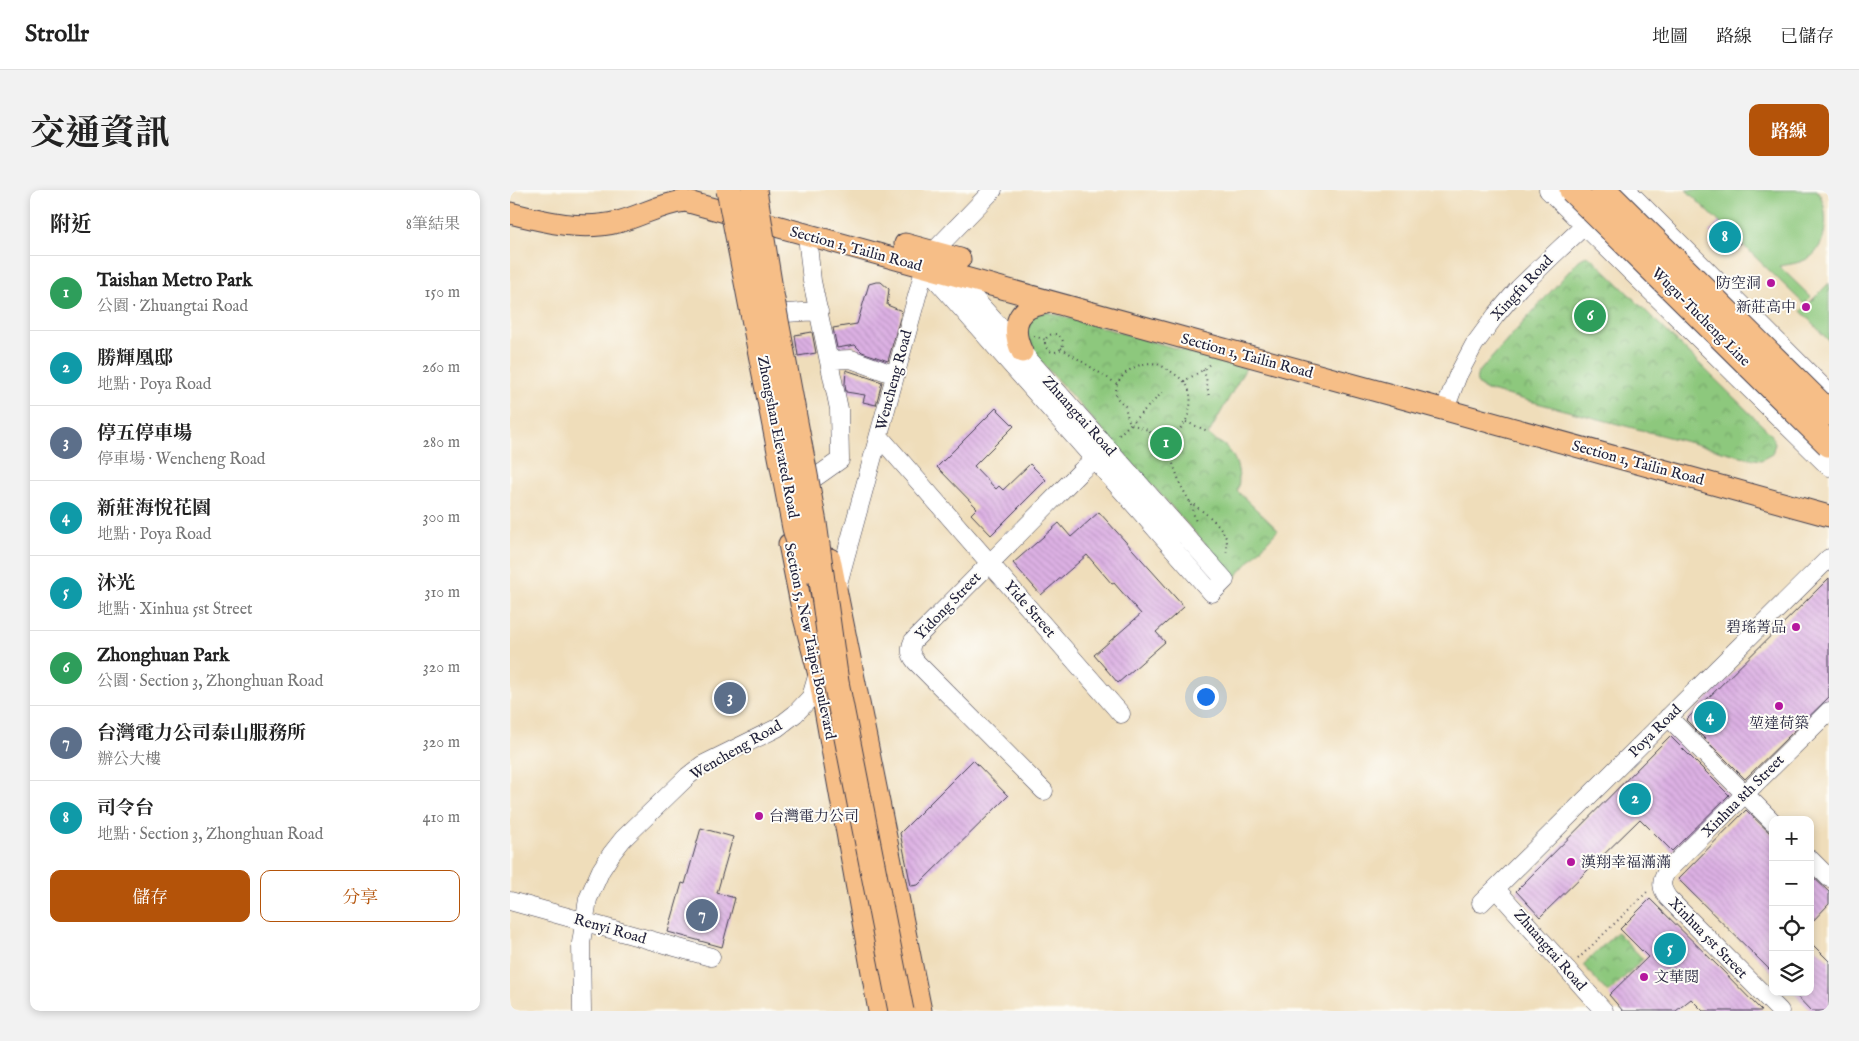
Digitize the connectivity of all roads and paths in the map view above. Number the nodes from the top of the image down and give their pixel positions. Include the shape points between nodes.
1 (722, 190) edge
2 (754, 190) edge
3 (763, 190) edge
4 (993, 190) edge
5 (1548, 190) edge
6 (1572, 190) edge
7 (1622, 190) edge
8 (728, 201) edge
9 (510, 213) edge
10 (770, 225) junction
11 (1584, 226) junction
12 (807, 236) junction
13 (905, 244) dead end
14 (929, 260) junction
15 (957, 268) junction
16 (1049, 302) junction
17 (819, 311) junction
18 (786, 312) junction
19 (1046, 340) junction
20 (1026, 343) junction
21 (1061, 348) junction
22 (829, 360) junction
23 (1213, 360) dead end
24 (1203, 370) junction
25 (895, 375) junction
26 (1184, 381) junction
27 (1117, 384) junction
28 (1163, 392) dead end
29 (1829, 393) edge
30 (1209, 398) dead end
31 (1445, 410) junction
32 (1829, 413) edge
33 (1186, 422) junction
34 (806, 424) junction
35 (1131, 424) junction
36 (1208, 430) dead end
37 (767, 431) junction
38 (879, 436) junction
39 (1829, 444) edge
40 (1162, 445) junction
41 (1107, 447) junction
42 (1829, 467) edge
43 (816, 477) junction
44 (1190, 502) junction
45 (1823, 511) edge
46 (1196, 522) dead end
47 (1226, 555) dead end
48 (1829, 558) edge
49 (990, 564) junction
50 (836, 591) junction
51 (827, 677) junction
52 (1829, 711) edge
53 (1121, 714) dead end
54 (1668, 718) junction
55 (1044, 790) dead end
56 (1745, 794) junction
57 (1769, 818) edge
58 (1812, 861) edge
59 (1829, 878) edge
60 (1654, 887) junction
61 (1496, 888) junction
62 (510, 901) edge
63 (1481, 903) dead end
64 (584, 921) junction
65 (711, 957) dead end
66 (871, 964) junction
67 (912, 966) junction
68 (1567, 970) junction
69 (582, 1011) edge
70 (879, 1011) edge
71 (901, 1011) edge
72 (921, 1011) edge
73 (1604, 1011) edge
74 (1780, 1011) edge

1 - 8 main road, Section 5, New Taipei Boulevard
2 - 51 highway, Zhongshan Elevated Road, bridge via 814,523
3 - 10 main road
4 - 14 street
5 - 11 street
6 - 39 highway, Wugu-Tucheng Line, bridge
7 - 11 street, Xingfu Road
7 - 29 street
7 - 32 highway, Wugu-Tucheng Line, bridge
8 - 9 main road, Section 1, Tailin Road via 667,203 618,222 590,226 570,226
8 - 10 main road, Section 1, Tailin Road
8 - 37 main road, Section 5, New Taipei Boulevard
8 - 51 highway, Zhongshan Elevated Road, bridge
10 - 12 main road, Section 1, Tailin Road
10 - 18 main road
11 - 31 street, Xingfu Road via 1520,288 1474,345
11 - 42 street
12 - 14 main road, Section 1, Tailin Road
12 - 17 street
13 - 14 main road, Section 1, Tailin Road
14 - 15 main road, Section 1, Tailin Road
14 - 25 street, Wencheng Road
14 - 41 street, Zhuangtai Road
15 - 16 main road, Section 1, Tailin Road
15 - 20 street, Zhuangtai Road
16 - 20 main road via 1029,308 1021,316 1016,339
16 - 31 main road, Section 1, Tailin Road
17 - 18 street
17 - 22 street
18 - 34 main road
19 - 20 path
19 - 21 path via 1049,350 1054,352
19 - 21 path via 1050,335 1058,335 1062,340
20 - 41 street, Zhuangtai Road
21 - 27 path
22 - 25 street via 851,359
22 - 43 street via 839,408 840,460
23 - 24 path
24 - 26 path
24 - 30 path
25 - 38 street, Wencheng Road
26 - 27 path via 1149,362 1126,373
26 - 33 path via 1189,387 1190,405
27 - 35 path via 1116,397 1125,406
28 - 35 path
31 - 45 main road, Section 1, Tailin Road
33 - 36 path
33 - 40 path
34 - 37 main road via 789,440 776,439
34 - 43 main road
35 - 40 path via 1148,430
35 - 41 path
37 - 51 main road, Section 5, New Taipei Boulevard via 803,614
38 - 49 street, Yide Street
38 - 50 street, Wencheng Road
40 - 44 path
41 - 41 street, Zhuangtai Road via 1212,593 1225,580
41 - 49 street, Yidong Street
43 - 50 main road
44 - 46 path
44 - 47 path via 1222,532 1227,543
48 - 54 street, Poya Road
49 - 53 street, Yide Street
49 - 55 street, Yidong Street via 913,641 910,652 916,662
50 - 51 street, Wencheng Road via 828,621
50 - 67 main road
51 - 64 street, Wencheng Road via 795,714 777,728 702,765 623,839 602,870 588,900
51 - 66 main road, Section 5, New Taipei Boulevard
51 - 71 highway, Zhongshan Elevated Road, bridge
52 - 56 street, Xinhua 8th Street
54 - 56 street
54 - 61 street, Poya Road
56 - 57 street
56 - 60 street, Xinhua 8th Street
58 - 59 street
60 - 68 path
60 - 74 street, Xinhua 5st Street via 1663,891
61 - 63 street, Poya Road
61 - 68 street, Zhuangtai Road
62 - 64 street, Renyi Road
64 - 65 street, Renyi Road
64 - 69 street, Wencheng Road via 581,943
66 - 67 main road via 884,947 894,944 902,948
66 - 70 main road, Section 5, New Taipei Boulevard
67 - 72 main road
68 - 73 street, Zhuangtai Road

